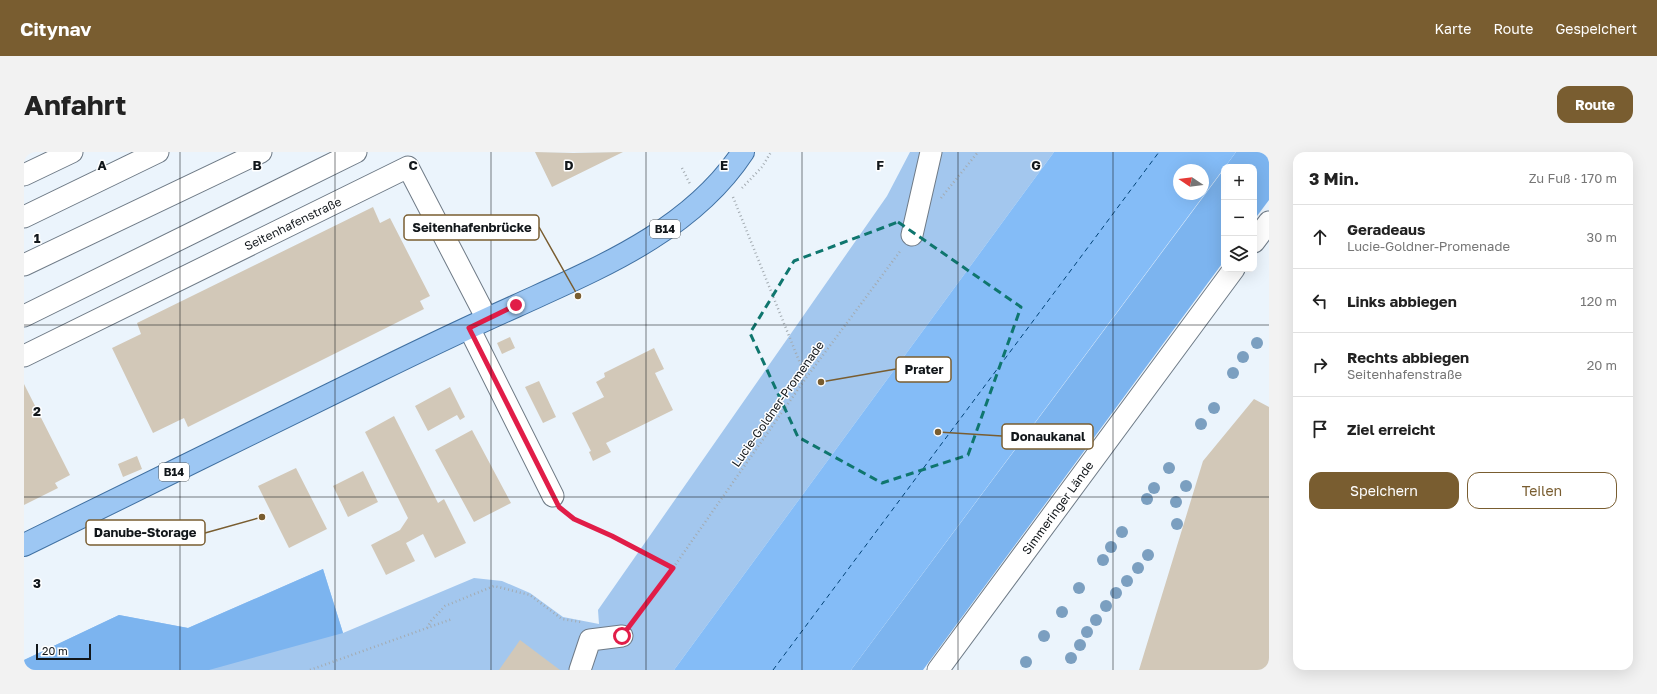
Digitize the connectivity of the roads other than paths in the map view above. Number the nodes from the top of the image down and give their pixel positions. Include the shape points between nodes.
1 (72, 152) edge
2 (158, 152) edge
3 (261, 152) edge
4 (356, 152) edge
5 (743, 152) edge
6 (930, 152) edge
7 (404, 159) edge
8 (24, 175) edge
9 (24, 217) edge
10 (1269, 222) edge
11 (912, 234) road end
12 (1257, 238) edge
13 (24, 265) edge
14 (1232, 272) edge
15 (24, 316) edge
16 (478, 324) junction
17 (24, 356) edge
18 (553, 496) road end
19 (24, 545) edge
20 (622, 636) road end
21 (580, 670) edge
22 (938, 670) edge

1 - 8 street
2 - 9 street
3 - 13 street
4 - 15 street
5 - 16 main road, B14 via 719,183 669,227 623,255 568,283
6 - 11 street
7 - 16 street, Seitenhafenstraße
7 - 17 street, Seitenhafenstraße
10 - 12 street
14 - 22 street, Simmeringer Lände
16 - 18 street, Seitenhafenstraße
16 - 19 main road, B14
20 - 21 street via 590,640

